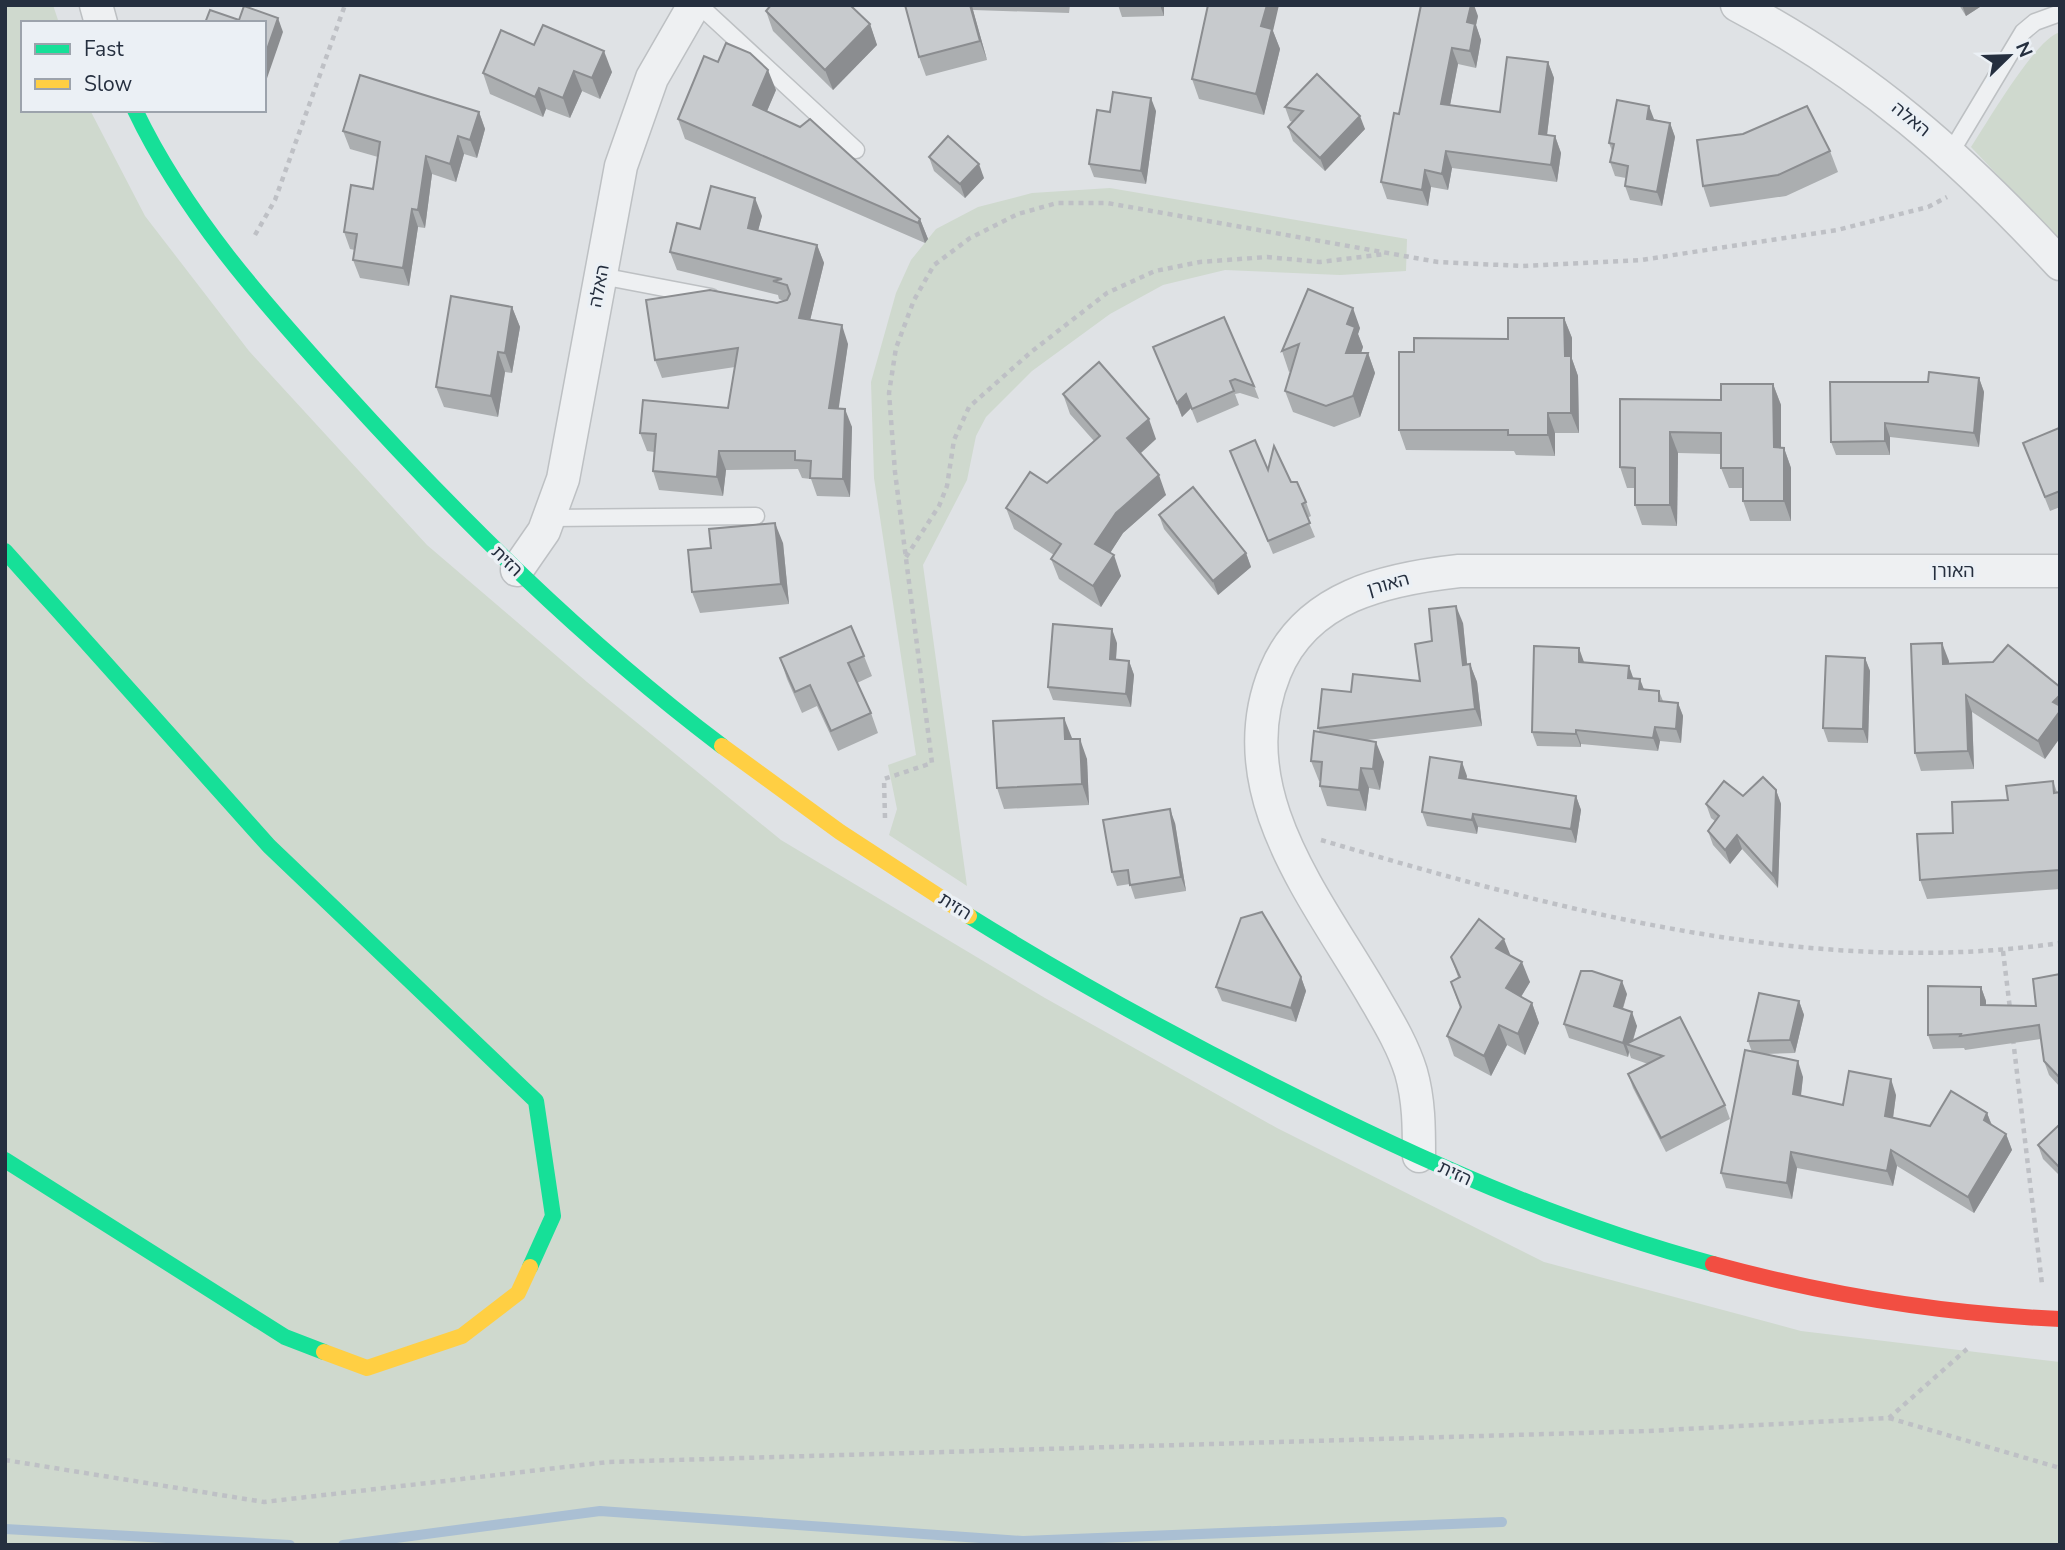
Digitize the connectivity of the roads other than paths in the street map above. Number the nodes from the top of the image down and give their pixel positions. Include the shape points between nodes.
1 (696, 5) edge
2 (1737, 5) edge
3 (2060, 13) edge
4 (136, 112) edge
5 (856, 150) dead end
6 (1951, 152) junction
7 (2060, 264) edge
8 (601, 276) junction
9 (733, 301) edge
10 (756, 516) dead end
11 (550, 518) junction
12 (5, 551) edge
13 (517, 570) junction
14 (2060, 570) edge
15 (1419, 1156) junction
16 (5, 1160) edge
17 (2053, 1318) edge

1 - 5 lane
1 - 8 street, האלה via 652,78 621,166
2 - 6 street, האלה via 1834,62
3 - 6 lane via 2023,32
4 - 13 street, הזית via 166,171 236,265 385,437
6 - 7 street, האלה
8 - 9 lane
8 - 11 street, האלה via 565,466
10 - 11 lane
11 - 13 street, האלה
12 - 16 street via 269,846 536,1101 553,1216 518,1293 462,1336 367,1368 285,1337
13 - 15 street, הזית via 695,726 866,849 1139,1016 1245,1073
14 - 15 street, האורן via 1459,571 1399,578 1349,596 1309,623 1281,658 1264,700 1259,747 1267,798 1289,852 1398,1038 1418,1102
15 - 17 street, הזית via 1502,1195 1721,1268 1822,1292 1920,1308

